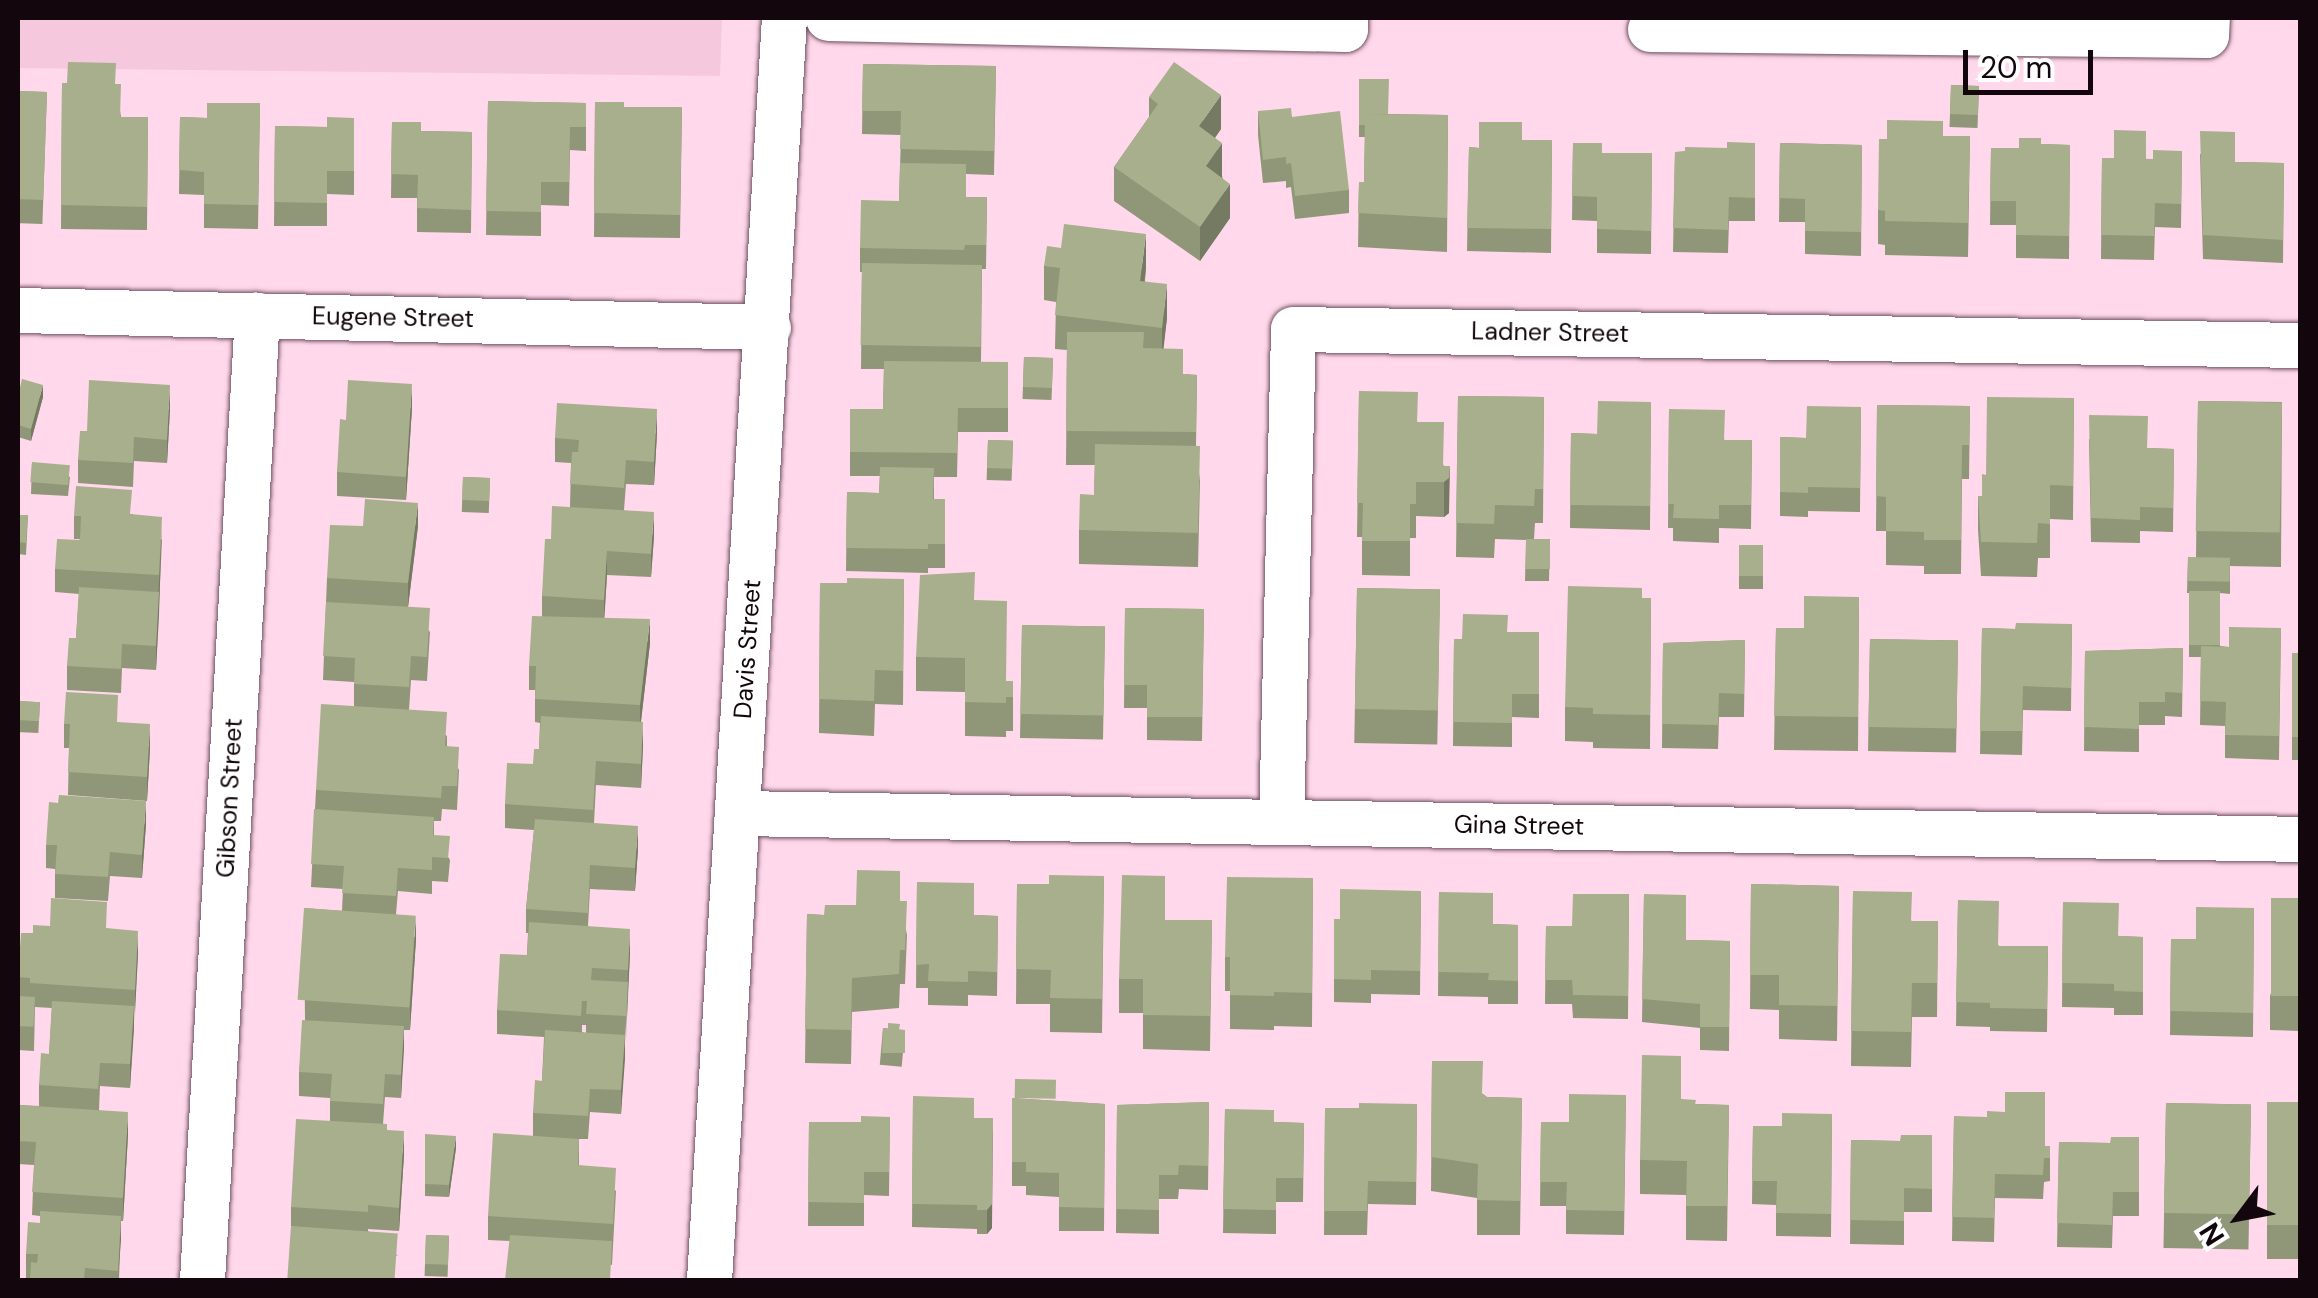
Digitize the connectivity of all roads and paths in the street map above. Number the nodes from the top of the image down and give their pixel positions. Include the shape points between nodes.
1 (784, 18) edge
2 (828, 18) edge
3 (1345, 18) edge
4 (2206, 18) edge
5 (1034, 20) edge
6 (1918, 25) edge
7 (1650, 29) dead end
8 (18, 310) edge
9 (256, 316) junction
10 (768, 327) junction
11 (2300, 345) edge
12 (738, 813) junction
13 (1281, 822) junction
14 (2300, 838) edge
15 (202, 1280) edge
16 (709, 1280) edge

1 - 10 street, Davis Street
2 - 5 street
3 - 5 street via 1345,30
4 - 6 street via 2206,36
6 - 7 street
8 - 9 street, Eugene Street
9 - 10 street, Eugene Street
9 - 15 street, Gibson Street
10 - 12 street, Davis Street
11 - 13 street, Ladner Street via 1292,329
12 - 13 street, Gina Street
12 - 16 street, Davis Street
13 - 14 street, Gina Street

